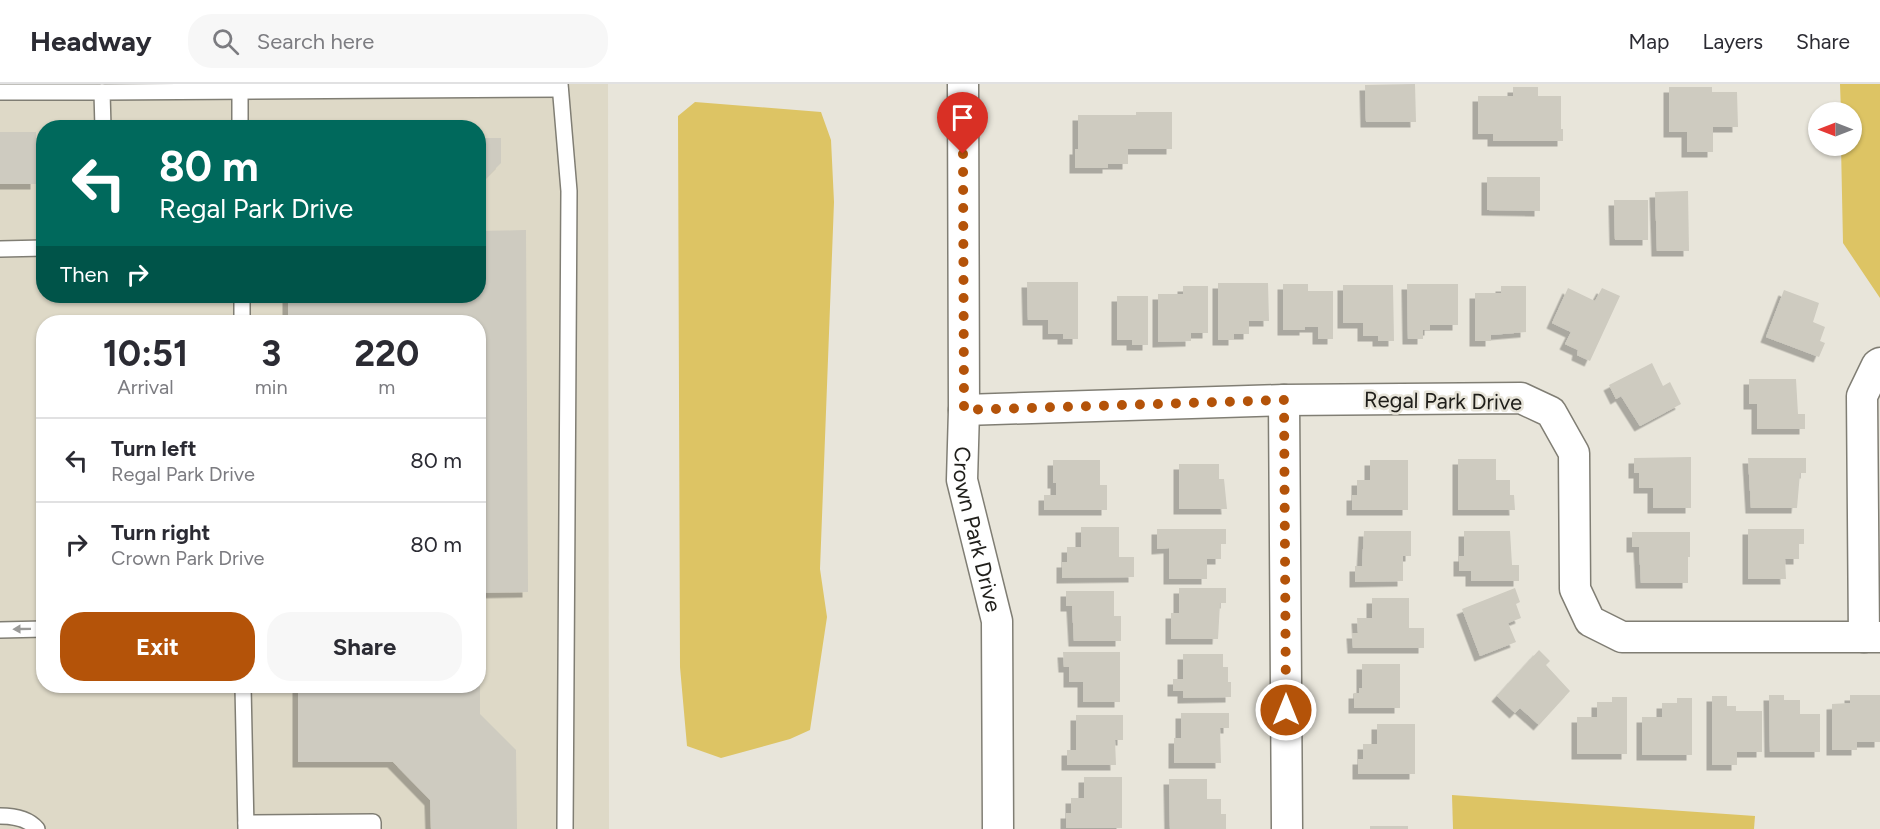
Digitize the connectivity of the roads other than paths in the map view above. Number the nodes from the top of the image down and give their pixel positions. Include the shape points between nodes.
1 (963, 84) edge
2 (240, 87) edge
3 (560, 87) edge
4 (102, 92) junction
5 (0, 93) edge
6 (103, 120) edge
7 (240, 120) edge
8 (36, 248) edge
9 (0, 249) edge
10 (1880, 363) edge
11 (1284, 400) junction
12 (964, 410) junction
13 (36, 629) edge
14 (0, 630) edge
15 (1872, 637) edge
16 (243, 693) edge
17 (0, 816) edge
18 (246, 826) edge
19 (37, 829) edge
20 (373, 829) edge
21 (565, 829) edge
22 (998, 829) edge
23 (1287, 829) edge

1 - 12 street, Crown Park Drive
2 - 3 lane
2 - 4 lane
2 - 7 lane
3 - 21 lane via 569,191
4 - 5 lane
4 - 6 lane
8 - 9 lane
10 - 15 street via 1862,396
11 - 12 street, Regal Park Drive
11 - 15 street, Regal Park Drive via 1521,398 1551,411 1574,453 1575,589 1590,621 1622,637
11 - 23 street
12 - 22 street, Crown Park Drive via 962,480 997,621
13 -> 14 lane
16 - 18 lane
17 - 19 lane via 31,822
18 - 20 lane via 373,822

